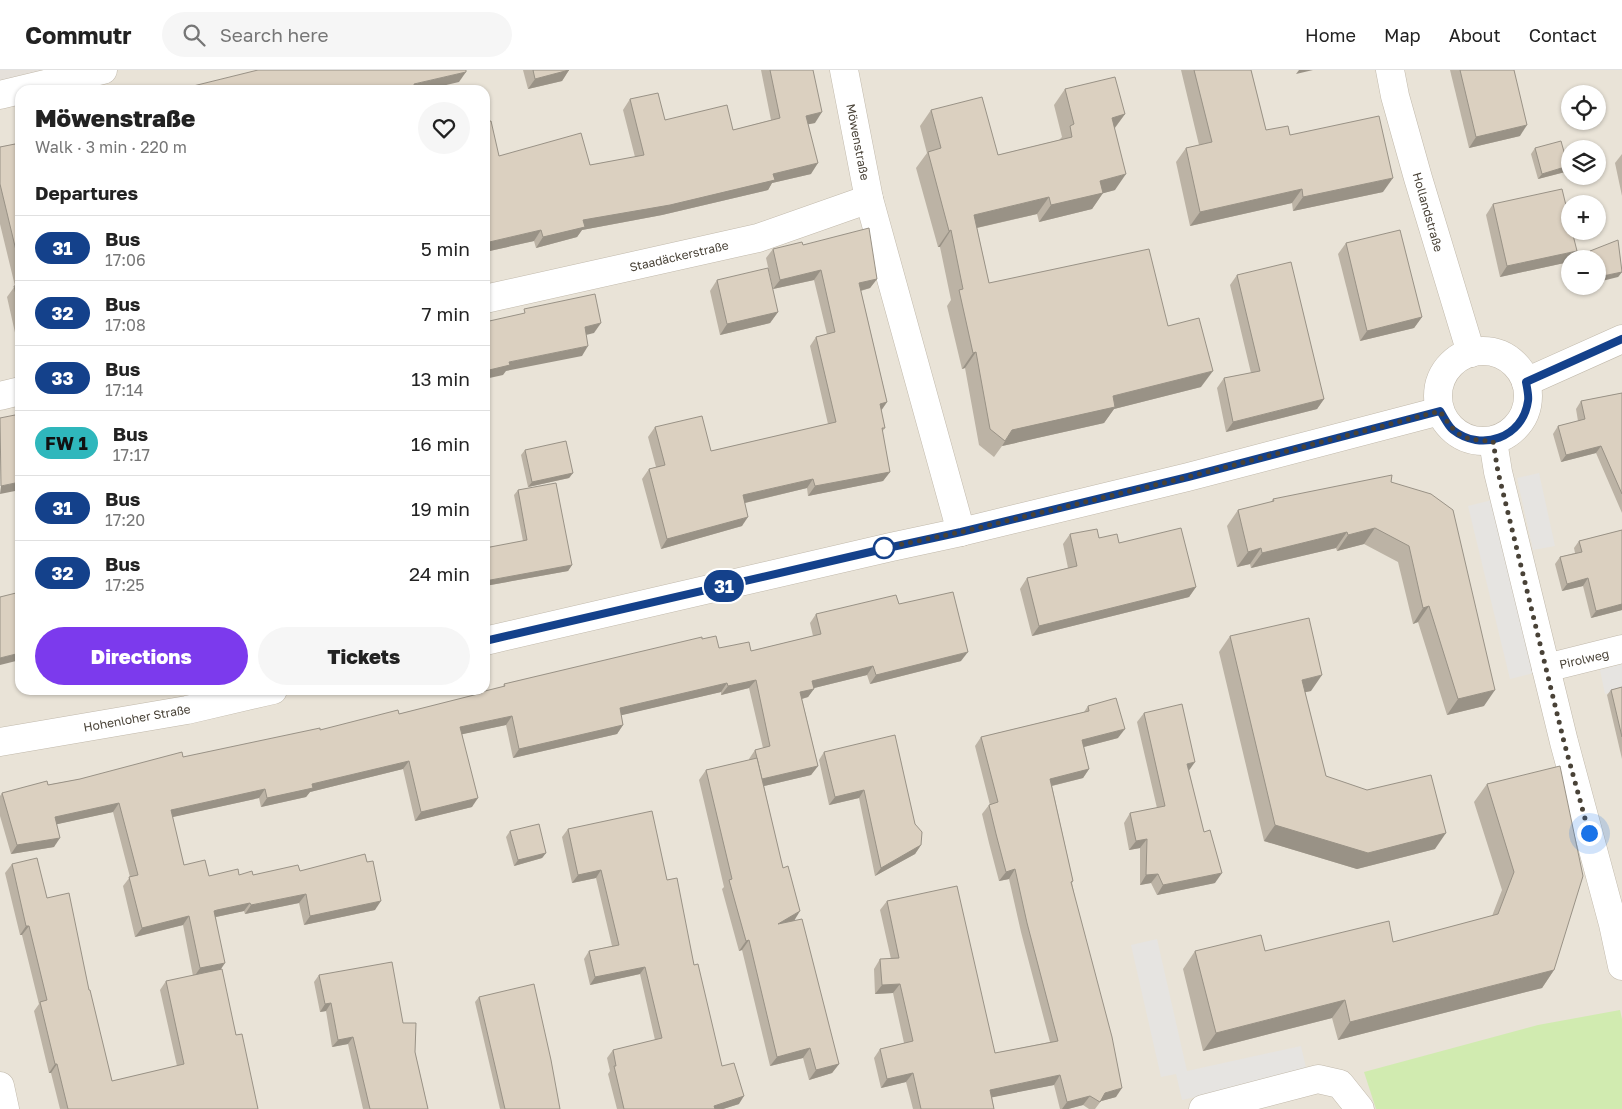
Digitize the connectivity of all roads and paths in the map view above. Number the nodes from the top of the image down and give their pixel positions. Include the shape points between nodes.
1 (103, 70) edge
2 (844, 70) edge
3 (1390, 70) edge
4 (41, 85) edge
5 (15, 91) edge
6 (0, 95) edge
7 (869, 199) junction
8 (490, 298) edge
9 (1622, 340) edge
10 (1471, 353) junction
11 (1526, 382) junction
12 (15, 392) edge
13 (0, 396) edge
14 (1440, 411) junction
15 (1493, 441) junction
16 (961, 532) junction
17 (490, 640) edge
18 (1622, 650) edge
19 (1546, 668) junction
20 (252, 695) edge
21 (0, 742) edge
22 (1618, 923) edge
23 (1622, 966) edge
24 (0, 1086) edge
25 (5, 1109) edge
26 (1202, 1109) edge
27 (1360, 1109) edge

1 - 4 street
2 - 7 street, Möwenstraße
3 - 10 street, Hollandstraße
5 - 6 street
7 - 8 street, Staadäckerstraße via 758,238
7 - 16 street, Möwenstraße
9 - 11 street
10 - 11 street via 1494,352 1514,363
10 - 14 street via 1455,361 1443,375 1438,393
11 - 15 street via 1528,401 1523,419 1510,433
12 - 13 street
14 - 15 street via 1452,429 1471,440
14 - 16 street
15 - 19 street
16 - 17 street
18 - 19 street, Pirolweg
19 - 22 street
20 - 21 street, Hohenloher Straße via 187,710
22 - 23 street
24 - 25 street
26 - 27 street via 1318,1079 1340,1084

